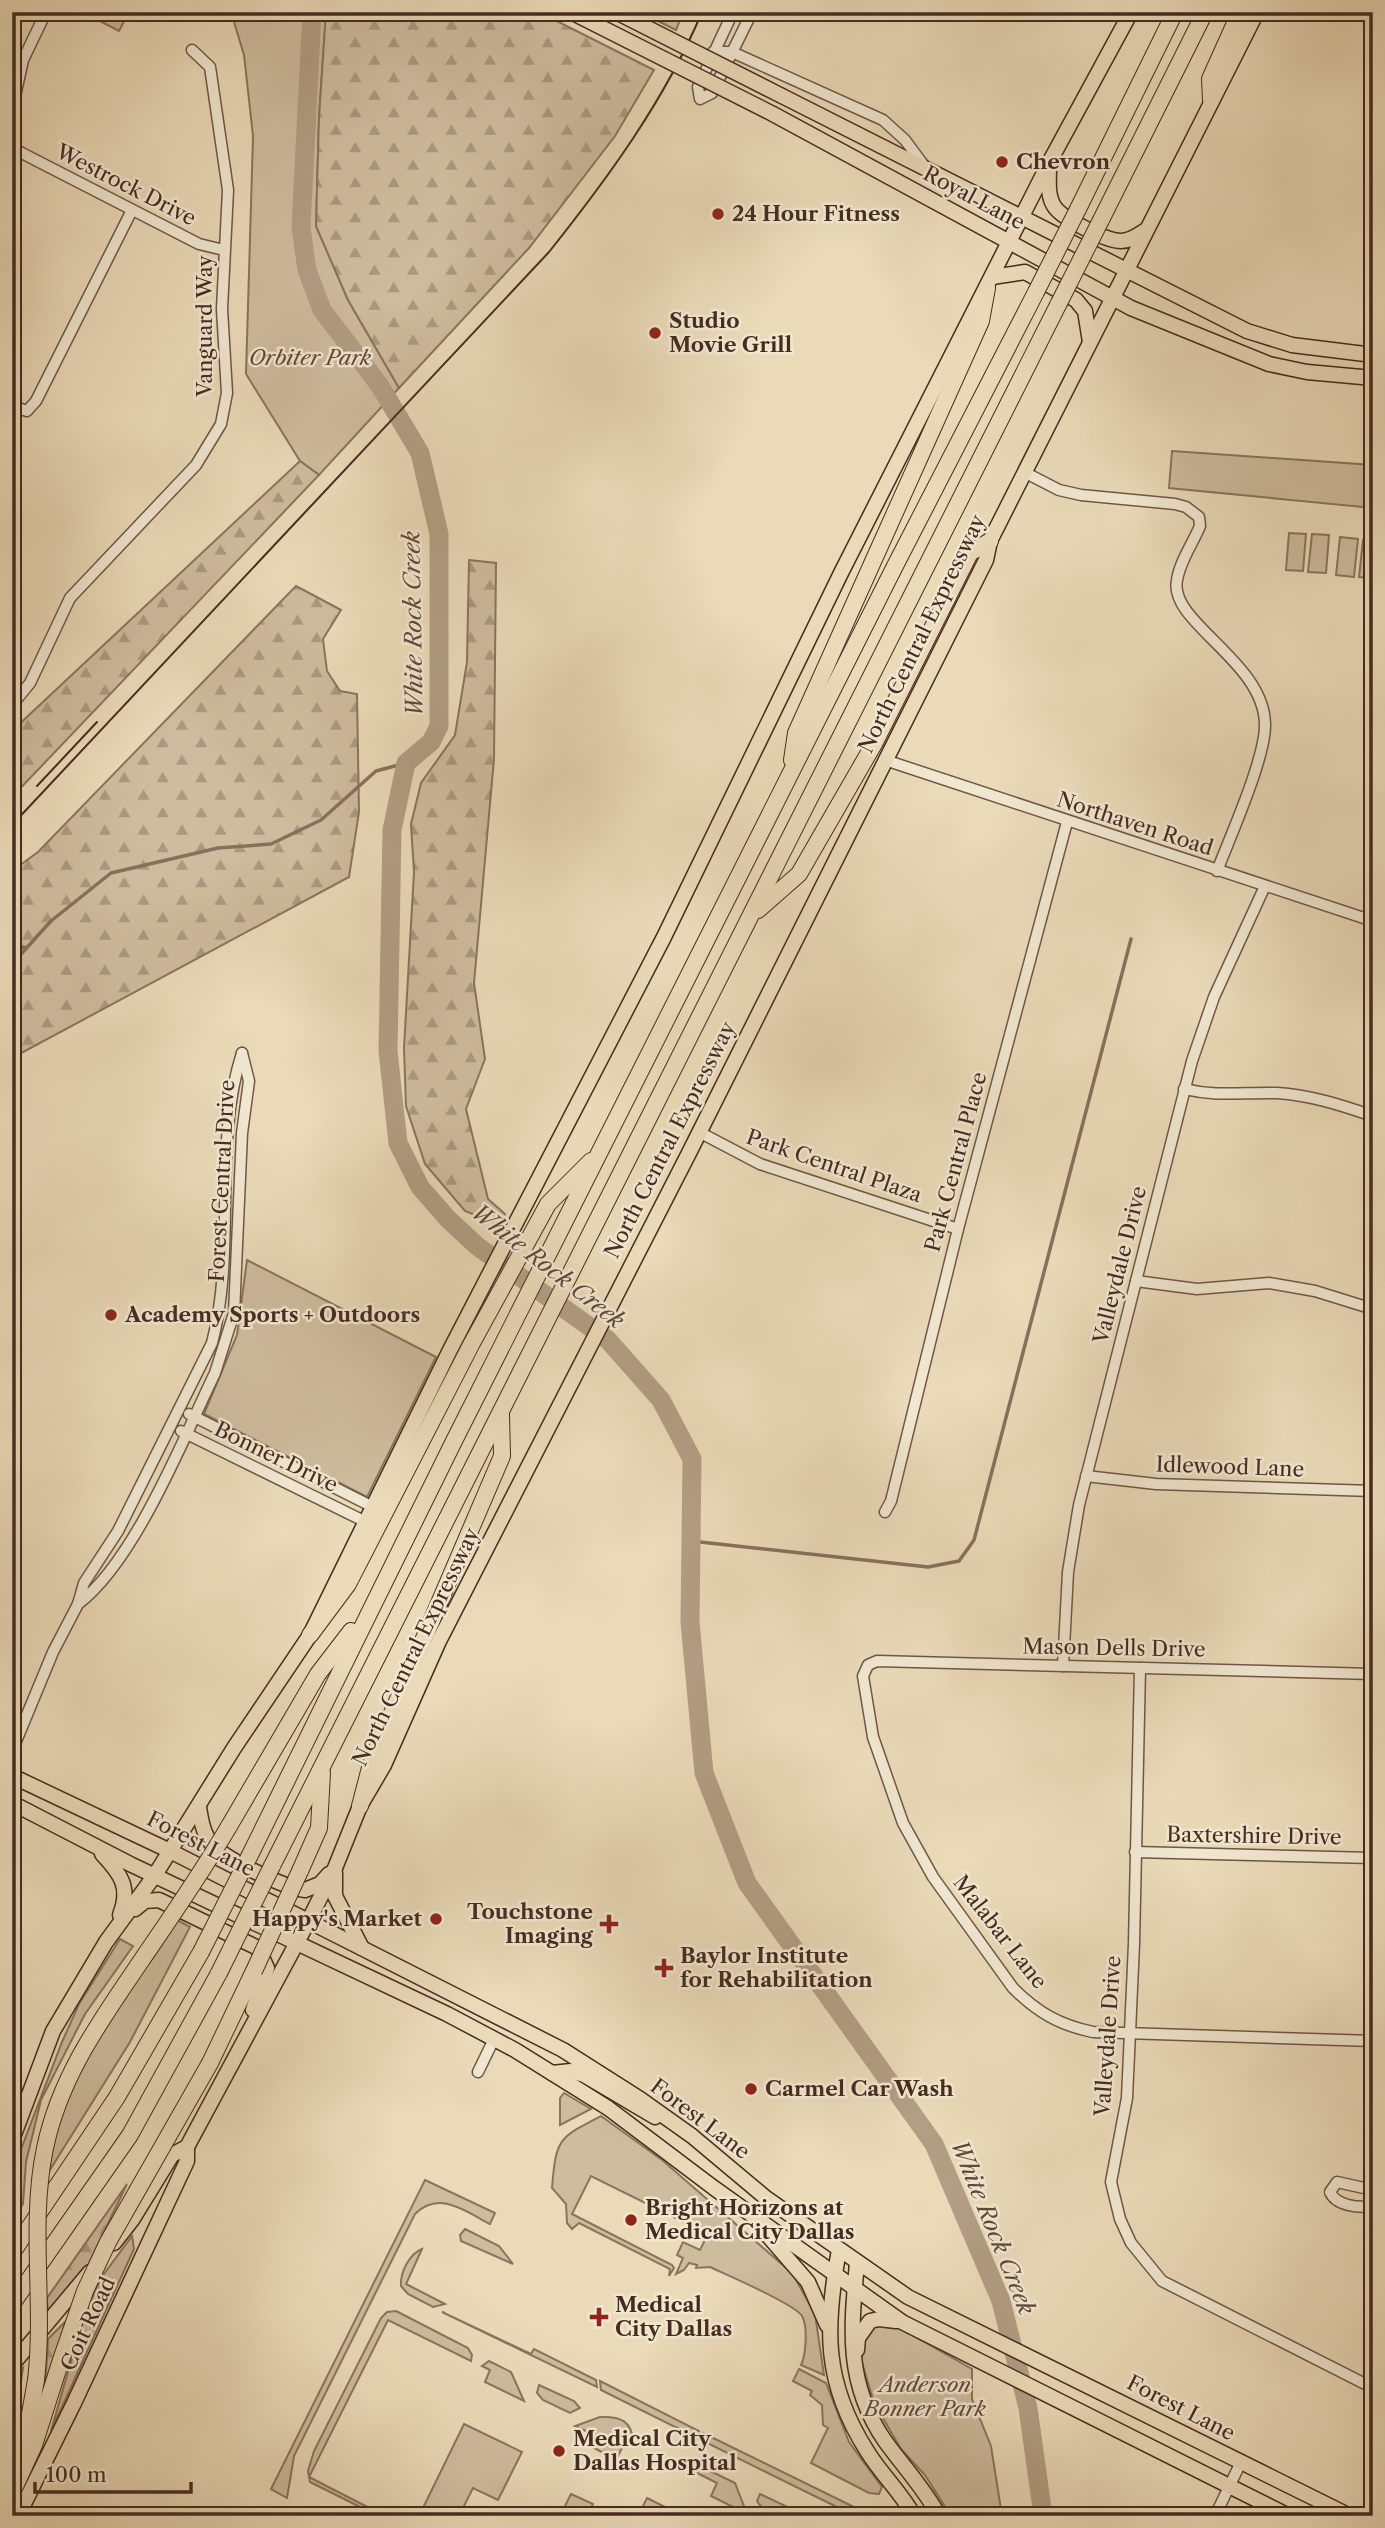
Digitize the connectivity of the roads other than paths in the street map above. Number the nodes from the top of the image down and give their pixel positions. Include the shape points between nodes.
1 (46, 12) edge
2 (571, 12) edge
3 (616, 12) edge
4 (733, 12) edge
5 (752, 12) edge
6 (1130, 12) edge
7 (1175, 12) edge
8 (1205, 12) edge
9 (1240, 12) edge
10 (1257, 12) edge
11 (192, 50) dead end
12 (713, 52) junction
13 (732, 52) junction
14 (16, 70) edge
15 (1211, 100) junction
16 (12, 110) edge
17 (12, 148) edge
18 (1049, 163) junction
19 (926, 170) junction
20 (132, 210) junction
21 (1023, 217) junction
22 (1146, 230) junction
23 (1010, 241) junction
24 (224, 250) junction
25 (1126, 269) junction
26 (990, 283) junction
27 (1112, 299) junction
28 (1090, 342) junction
29 (1373, 355) edge
30 (1373, 378) edge
31 (12, 407) edge
32 (1024, 472) junction
33 (989, 541) junction
34 (12, 705) edge
35 (885, 760) junction
36 (790, 773) junction
37 (1067, 822) junction
38 (1217, 871) junction
39 (1265, 886) junction
40 (751, 916) junction
41 (1373, 921) edge
42 (1184, 1089) junction
43 (1373, 1116) edge
44 (699, 1132) junction
45 (602, 1149) junction
46 (958, 1229) junction
47 (224, 1260) junction
48 (238, 1262) junction
49 (1136, 1281) junction
50 (1373, 1309) edge
51 (180, 1410) junction
52 (501, 1412) junction
53 (194, 1417) junction
54 (172, 1426) junction
55 (186, 1433) junction
56 (1086, 1476) junction
57 (1373, 1491) edge
58 (371, 1506) junction
59 (885, 1513) dead end
60 (363, 1521) junction
61 (374, 1601) junction
62 (78, 1604) junction
63 (310, 1635) junction
64 (1063, 1666) junction
65 (1140, 1668) junction
66 (1373, 1674) edge
67 (863, 1676) joint
68 (12, 1751) edge
69 (323, 1765) junction
70 (12, 1776) edge
71 (12, 1788) edge
72 (12, 1803) edge
73 (360, 1806) junction
74 (199, 1807) junction
75 (124, 1828) junction
76 (81, 1838) junction
77 (170, 1851) junction
78 (1135, 1852) junction
79 (1373, 1858) edge
80 (335, 1868) junction
81 (155, 1875) junction
82 (308, 1922) junction
83 (113, 1933) junction
84 (297, 1944) junction
85 (362, 1949) junction
86 (447, 2014) junction
87 (519, 2025) junction
88 (1129, 2035) junction
89 (494, 2039) junction
90 (1373, 2041) edge
91 (240, 2047) junction
92 (515, 2050) junction
93 (478, 2071) dead end
94 (552, 2073) junction
95 (677, 2125) junction
96 (12, 2140) edge
97 (187, 2147) junction
98 (1373, 2190) edge
99 (1373, 2206) edge
100 (746, 2211) junction
101 (839, 2250) junction
102 (12, 2253) edge
103 (857, 2263) junction
104 (835, 2275) junction
105 (855, 2290) junction
106 (12, 2304) edge
107 (902, 2322) junction
108 (828, 2326) junction
109 (12, 2365) edge
110 (859, 2383) junction
111 (1373, 2388) edge
112 (1241, 2462) junction
113 (12, 2466) edge
114 (918, 2482) junction
115 (1229, 2486) junction
116 (12, 2494) edge
117 (902, 2495) junction
118 (18, 2516) edge
119 (914, 2516) edge
120 (939, 2516) edge
121 (1215, 2516) edge
122 (1289, 2516) edge
123 (1350, 2516) edge

1 - 14 street
2 - 23 main road, Royal Lane, bridge
3 - 19 main road, Royal Lane, bridge
4 - 12 street
5 - 13 street
6 - 18 main road
7 - 36 highway, bridge
8 - 40 highway, North Central Expressway, bridge
9 - 15 highway via 1210,79
10 - 15 main road, North Central Expressway
11 - 24 street, Vanguard Way via 210,67 225,158
12 - 13 street
12 - 13 street via 698,87 700,99 712,93
13 - 19 street via 883,120 905,139
14 - 16 street
15 - 22 main road, North Central Expressway
17 - 20 street, Westrock Drive
18 - 21 main road
18 - 22 main road via 1050,198 1062,215 1120,242
19 - 21 main road, Royal Lane
20 - 24 street, Westrock Drive via 200,244
20 - 31 street via 36,401 27,411
21 - 23 main road
21 - 25 main road, Royal Lane
22 - 25 main road, North Central Expressway
23 - 26 main road
23 - 27 main road, Royal Lane
24 - 34 street, Vanguard Way via 227,384 221,424 196,465 69,598 30,682
25 - 27 main road, North Central Expressway
25 - 29 main road, Royal Lane via 1247,331 1292,345
26 - 28 main road via 1025,272 1076,300 1085,311
26 - 36 highway via 981,321 796,733
26 - 58 main road via 841,573 664,937
27 - 28 main road, North Central Expressway
27 - 30 main road, Royal Lane via 1269,364
28 - 32 main road, North Central Expressway
32 - 33 main road, North Central Expressway
32 - 38 street via 1059,490 1186,507 1199,517 1200,526 1176,581 1178,598 1249,677 1258,692 1265,724 1262,750
33 - 35 main road, North Central Expressway via 986,559
33 - 40 highway via 971,553 874,744 799,874
35 - 37 street, Northaven Road
35 - 44 main road, North Central Expressway
36 - 45 highway
37 - 38 street, Northaven Road
37 - 46 street, Park Central Place
38 - 39 street, Northaven Road
39 - 41 street, Northaven Road
39 - 42 street, Valleydale Drive via 1214,997
40 - 52 highway, North Central Expressway
42 - 43 street via 1226,1096 1293,1095
42 - 49 street, Valleydale Drive
44 - 46 street, Park Central Plaza via 760,1164
44 - 73 main road, North Central Expressway via 439,1641 384,1765
45 - 61 highway
45 - 63 highway via 548,1204 348,1584
46 - 59 street, Park Central Place
47 - 48 street
47 - 48 street, Forest Central Drive via 226,1132 242,1053 249,1081 242,1133
47 - 51 street, Forest Central Drive via 212,1343
48 - 53 street, Forest Central Drive via 234,1313 225,1347
49 - 50 street via 1197,1289 1269,1283
49 - 56 street, Valleydale Drive
51 - 53 street, Bonner Drive
51 - 54 street, Forest Central Drive
52 - 69 highway, North Central Expressway
52 - 73 highway via 502,1456 372,1760
53 - 55 street, Forest Central Drive
53 - 58 street, Bonner Drive
54 - 55 street, Bonner Drive
54 - 62 street, Forest Central Drive via 118,1531 84,1583
55 - 60 street, Bonner Drive
55 - 62 street, Forest Central Drive via 132,1539 96,1591
56 - 57 street, Idlewood Lane via 1156,1484
56 - 64 street, Valleydale Drive via 1068,1572
58 - 60 main road
60 - 63 main road
61 - 102 highway, bridge via 201,1952 117,2097
61 - 113 highway, bridge via 318,1674 229,1828 91,2035 53,2115 40,2186 40,2350 30,2414
62 - 68 street, Forest Central Drive
63 - 74 main road
64 - 65 street, Mason Dells Drive
64 - 67 street, Mason Dells Drive via 877,1661 868,1665
65 - 66 street, Mason Dells Drive
65 - 78 street, Valleydale Drive
67 - 88 street, Malabar Lane via 873,1737 903,1823 933,1877 1013,1987 1052,2020 1093,2032
69 - 106 highway, North Central Expressway, bridge via 169,2070 123,2146
69 - 116 highway, bridge via 320,1828 210,2063 85,2291 34,2445
70 - 75 main road, Forest Lane
71 - 75 main road via 76,1816
72 - 76 main road
73 - 80 main road, North Central Expressway
74 - 77 main road
74 - 80 main road via 203,1829 213,1845 283,1884 313,1888
75 - 77 main road, Forest Lane
76 - 81 main road
76 - 83 main road via 114,1867 126,1886
77 - 81 main road
77 - 82 main road, Forest Lane
78 - 79 street, Baxtershire Drive
78 - 88 street, Valleydale Drive
80 - 82 main road, North Central Expressway
80 - 85 main road via 335,1896
81 - 83 main road
81 - 84 main road
82 - 84 main road, North Central Expressway
82 - 85 main road, Forest Lane
83 - 91 main road via 139,1905 159,1900 258,1948 267,1968
83 - 96 main road via 53,2031
84 - 86 main road
84 - 91 main road, North Central Expressway
85 - 87 main road, Forest Lane
86 - 87 main road via 497,2029
86 - 89 main road
87 - 92 main road
87 - 95 main road, Forest Lane
88 - 90 street, Malabar Lane
88 - 111 street, Valleydale Drive via 1127,2098 1111,2182 1131,2243 1148,2267 1180,2292
89 - 92 main road
89 - 93 street
91 - 97 main road, North Central Expressway
92 - 94 main road
94 - 95 main road via 584,2075 636,2109
94 - 100 main road via 608,2108
95 - 101 main road, Forest Lane
97 - 109 main road, North Central Expressway via 172,2155 132,2220
97 - 118 main road, Coit Road via 187,2161
98 - 99 street via 1337,2182 1330,2192 1346,2204
100 - 104 main road
100 - 108 main road via 808,2282
101 - 103 main road, Forest Lane
101 - 104 main road
103 - 105 main road
103 - 112 main road, Forest Lane via 908,2297
104 - 105 main road
104 - 108 main road
105 - 107 main road
105 - 110 main road via 851,2353
107 - 110 main road via 879,2319 864,2326 858,2338
107 - 115 main road
108 - 117 main road via 832,2366 852,2426 867,2453
110 - 114 main road via 869,2414
112 - 115 street
112 - 123 main road, Forest Lane
114 - 117 main road
114 - 120 main road
115 - 121 street
115 - 122 main road
117 - 119 main road

